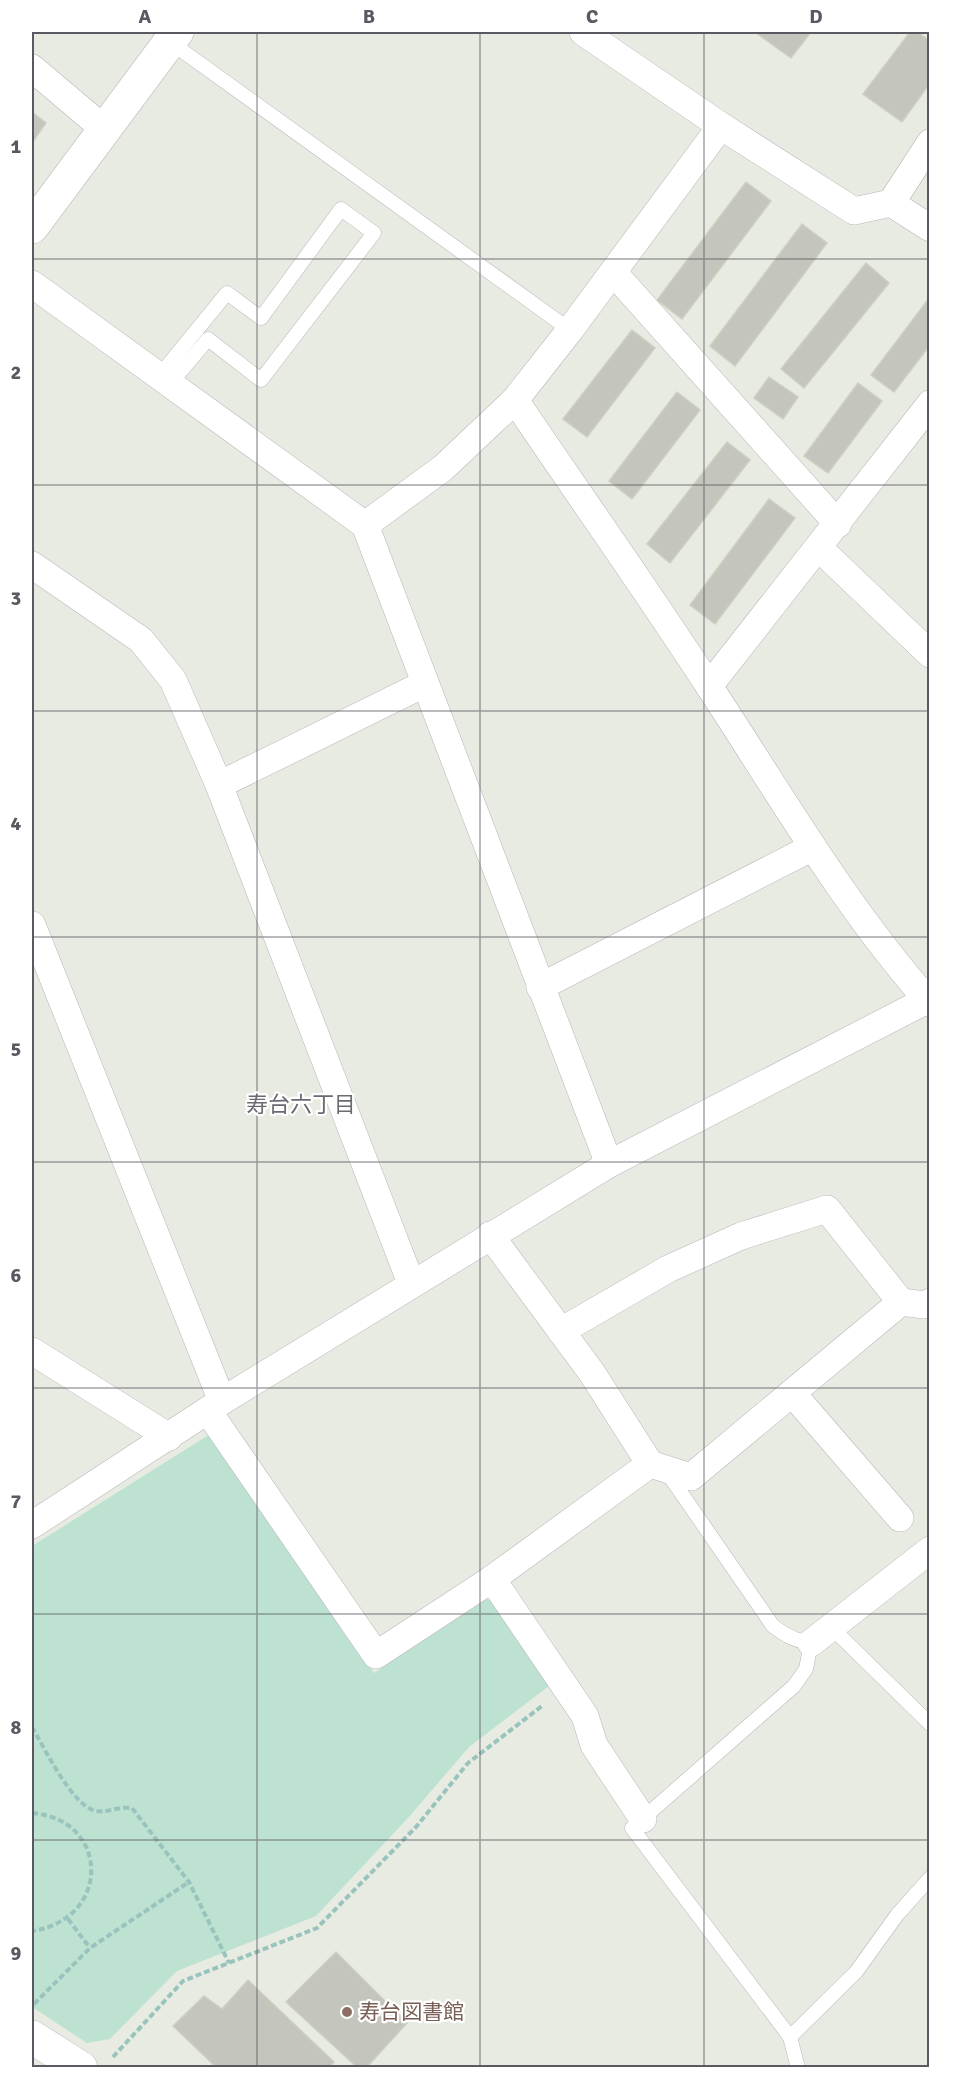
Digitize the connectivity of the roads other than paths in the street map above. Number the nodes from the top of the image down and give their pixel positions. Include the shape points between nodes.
1 (583, 32) edge
2 (173, 36) edge
3 (32, 68) edge
4 (721, 126) junction
5 (104, 129) junction
6 (930, 143) edge
7 (891, 203) junction
8 (32, 227) edge
9 (930, 228) edge
10 (613, 272) junction
11 (32, 284) edge
12 (570, 330) junction
13 (164, 380) junction
14 (515, 400) junction
15 (930, 404) edge
16 (838, 524) junction
17 (365, 525) junction
18 (819, 548) junction
19 (32, 567) edge
20 (930, 654) edge
21 (424, 684) junction
22 (709, 686) junction
23 (219, 785) junction
24 (811, 848) junction
25 (32, 925) edge
26 (540, 987) junction
27 (928, 1002) edge
28 (609, 1164) junction
29 (490, 1235) junction
30 (411, 1283) junction
31 (901, 1302) junction
32 (930, 1302) edge
33 (561, 1331) junction
34 (32, 1351) edge
35 (792, 1393) junction
36 (215, 1406) junction
37 (169, 1437) junction
38 (657, 1466) junction
39 (900, 1518) dead end
40 (32, 1525) edge
41 (930, 1550) edge
42 (492, 1579) junction
43 (811, 1643) junction
44 (930, 1724) edge
45 (643, 1819) junction
46 (930, 1878) edge
47 (32, 2037) edge
48 (790, 2037) junction
49 (95, 2065) edge
50 (798, 2067) edge

1 - 4 street
2 - 5 street
2 - 12 lane
3 - 5 street
4 - 7 street via 854,211
4 - 10 street
5 - 8 street
6 - 7 street
7 - 9 street
10 - 12 street
10 - 16 street
11 - 13 street
12 - 14 street
13 - 13 lane via 227,293 261,318 342,209 374,233 261,380 208,339
13 - 17 street
14 - 17 street via 443,468
14 - 22 street
15 - 16 street
16 - 18 street
17 - 21 street
18 - 20 street
18 - 22 street
19 - 23 street via 141,640 173,680
21 - 23 street
21 - 26 street
22 - 24 street
23 - 30 street
24 - 26 street
24 - 27 street via 867,928
25 - 36 street
26 - 28 street
27 - 28 street
28 - 29 street
29 - 30 street
29 - 33 street
30 - 36 street
31 - 32 street
31 - 33 street via 827,1209 730,1241 668,1269
31 - 35 street
33 - 38 street
34 - 37 street
35 - 38 street via 692,1477
35 - 39 street
36 - 37 street
36 - 42 street via 376,1655
37 - 40 street
38 - 42 street
38 - 43 lane via 773,1626 790,1639
41 - 43 street
42 - 45 street via 585,1716 594,1745
43 - 44 lane via 835,1630
43 - 45 lane via 806,1669 794,1686
45 - 48 lane via 632,1828
46 - 48 lane via 897,1915 856,1972
47 - 49 street
48 - 50 lane

